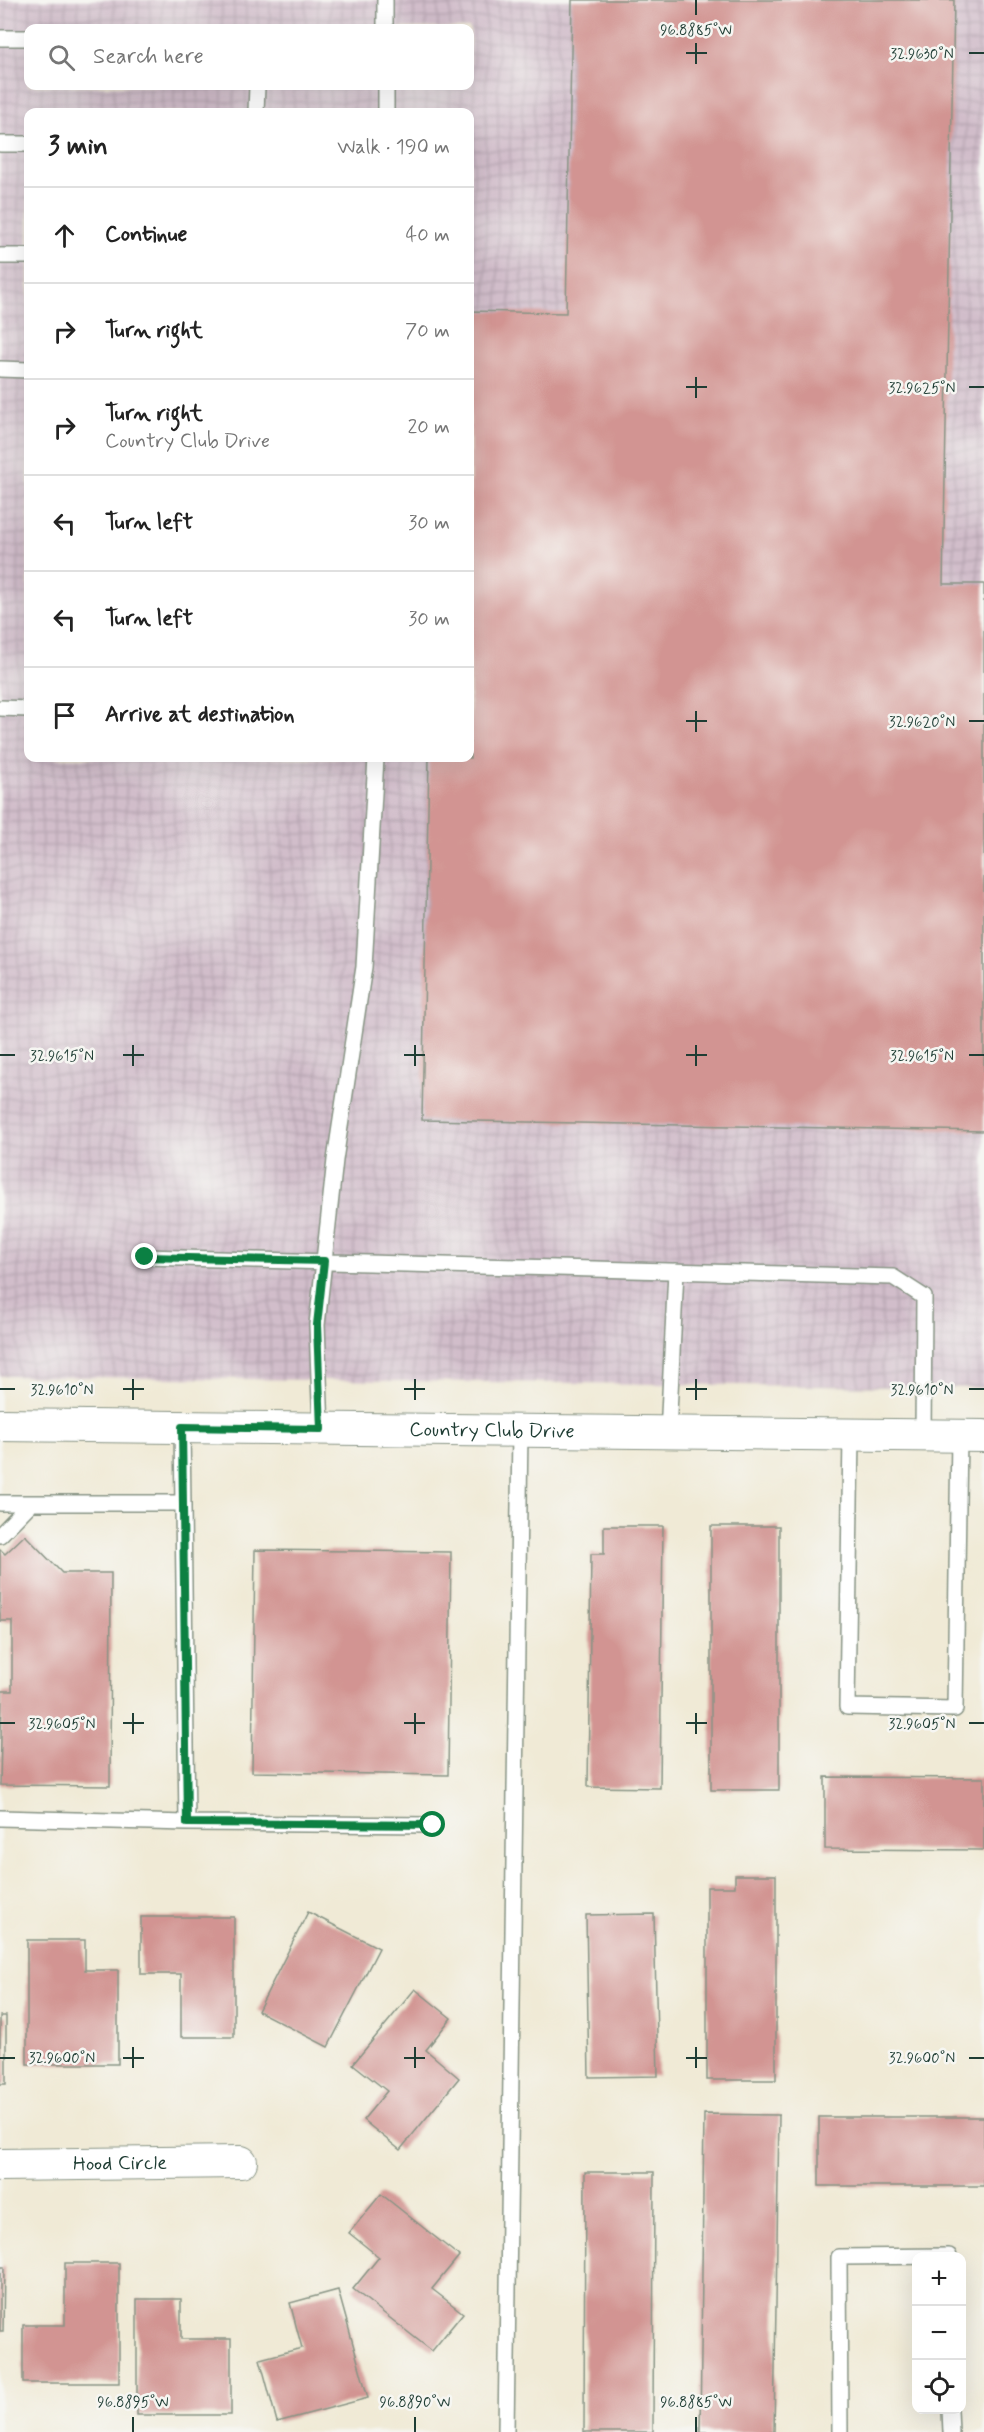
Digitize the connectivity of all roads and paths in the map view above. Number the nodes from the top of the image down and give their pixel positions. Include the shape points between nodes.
1 (385, 0) edge
2 (386, 24) edge
3 (0, 38) edge
4 (24, 38) edge
5 (257, 90) edge
6 (386, 90) edge
7 (256, 108) edge
8 (386, 108) edge
9 (0, 144) edge
10 (24, 144) edge
11 (0, 256) edge
12 (24, 256) edge
13 (0, 369) edge
14 (24, 370) edge
15 (0, 708) edge
16 (24, 709) edge
17 (376, 762) edge
18 (145, 1257) dead end
19 (324, 1261) junction
20 (676, 1271) junction
21 (0, 1425) edge
22 (182, 1427) junction
23 (321, 1429) junction
24 (520, 1432) junction
25 (668, 1434) junction
26 (851, 1435) junction
27 (923, 1436) junction
28 (971, 1436) edge
29 (0, 1503) edge
30 (31, 1503) junction
31 (183, 1503) junction
32 (0, 1535) edge
33 (0, 1818) edge
34 (187, 1823) junction
35 (433, 1825) dead end
36 (241, 2162) dead end
37 (0, 2165) edge
38 (912, 2256) edge
39 (950, 2414) edge
40 (506, 2432) edge
41 (840, 2432) edge
42 (951, 2432) edge

1 - 2 lane
3 - 4 lane
5 - 7 lane
6 - 8 lane
9 - 10 lane
11 - 12 lane
13 - 14 lane
15 - 16 lane
17 - 19 lane via 364,967
18 - 19 lane
19 - 20 lane
19 - 23 lane via 317,1325
20 - 25 lane
20 - 27 lane via 893,1276 924,1297
21 - 22 street, Country Club Drive
22 - 23 street, Country Club Drive
22 - 31 lane
23 - 24 street, Country Club Drive
24 - 25 street, Country Club Drive
24 - 40 lane
25 - 26 street, Country Club Drive
26 - 27 street, Country Club Drive
26 - 28 lane via 847,1707 955,1709
27 - 28 street, Country Club Drive
29 - 30 lane
30 - 31 lane
30 - 32 lane
31 - 34 lane
33 - 34 lane
34 - 35 lane
36 - 37 street, Hood Circle
38 - 41 lane via 839,2257
39 - 42 lane

